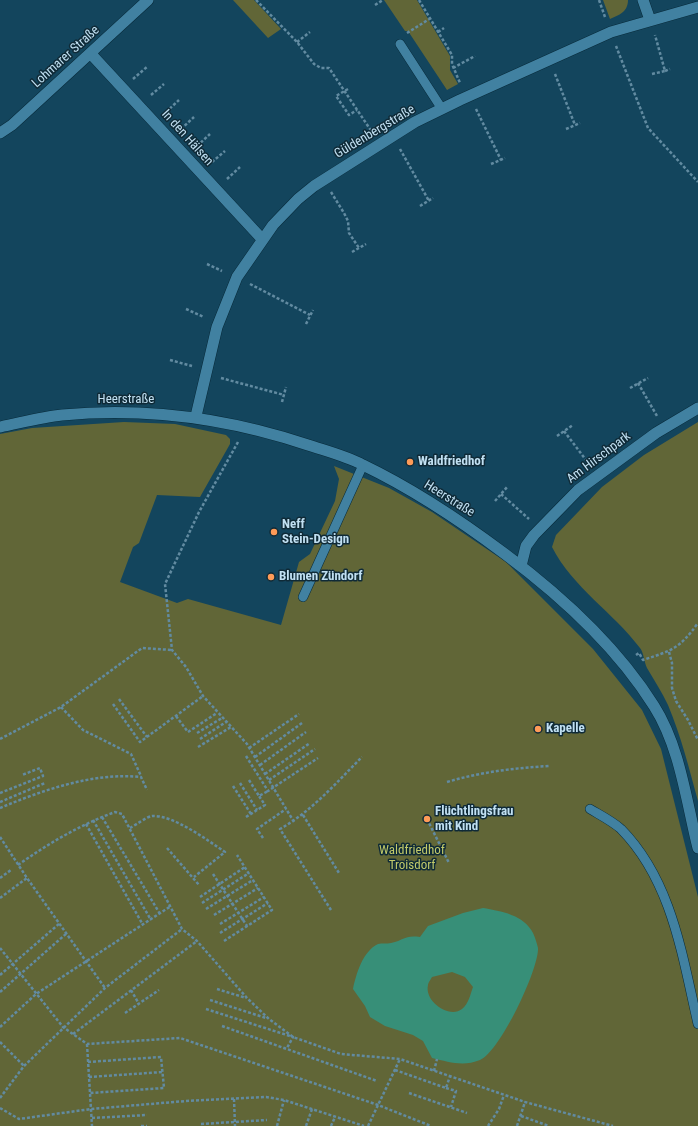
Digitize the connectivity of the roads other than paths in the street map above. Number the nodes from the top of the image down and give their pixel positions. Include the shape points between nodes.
1 (148, 0) edge
2 (643, 0) edge
3 (698, 7) edge
4 (650, 20) junction
5 (400, 44) dead end
6 (91, 54) junction
7 (442, 109) junction
8 (0, 133) edge
9 (262, 239) junction
10 (698, 408) edge
11 (196, 416) junction
12 (0, 427) edge
13 (363, 465) junction
14 (521, 566) junction
15 (303, 597) dead end
16 (590, 809) dead end
17 (698, 848) edge
18 (698, 1024) edge

1 - 6 street, Lohmarer Straße
2 - 4 street
3 - 4 street, Güldenbergstraße
4 - 7 street, Güldenbergstraße via 611,32 549,58
5 - 7 lane
6 - 8 street, Lohmarer Straße
6 - 9 street, In den Hälsen
7 - 9 street, Güldenbergstraße via 393,135 323,180 298,199
9 - 11 street, Güldenbergstraße via 237,277 218,322
10 - 14 street, Am Hirschpark via 596,475 578,490 526,546
11 - 12 street, Heerstraße via 158,413 61,415
11 - 13 street, Heerstraße via 246,426
13 - 14 street, Heerstraße via 442,510
13 - 15 lane
14 - 17 street, Heerstraße via 571,608 623,665 654,706 672,742
16 - 18 lane via 620,828 644,857 661,887 673,920

